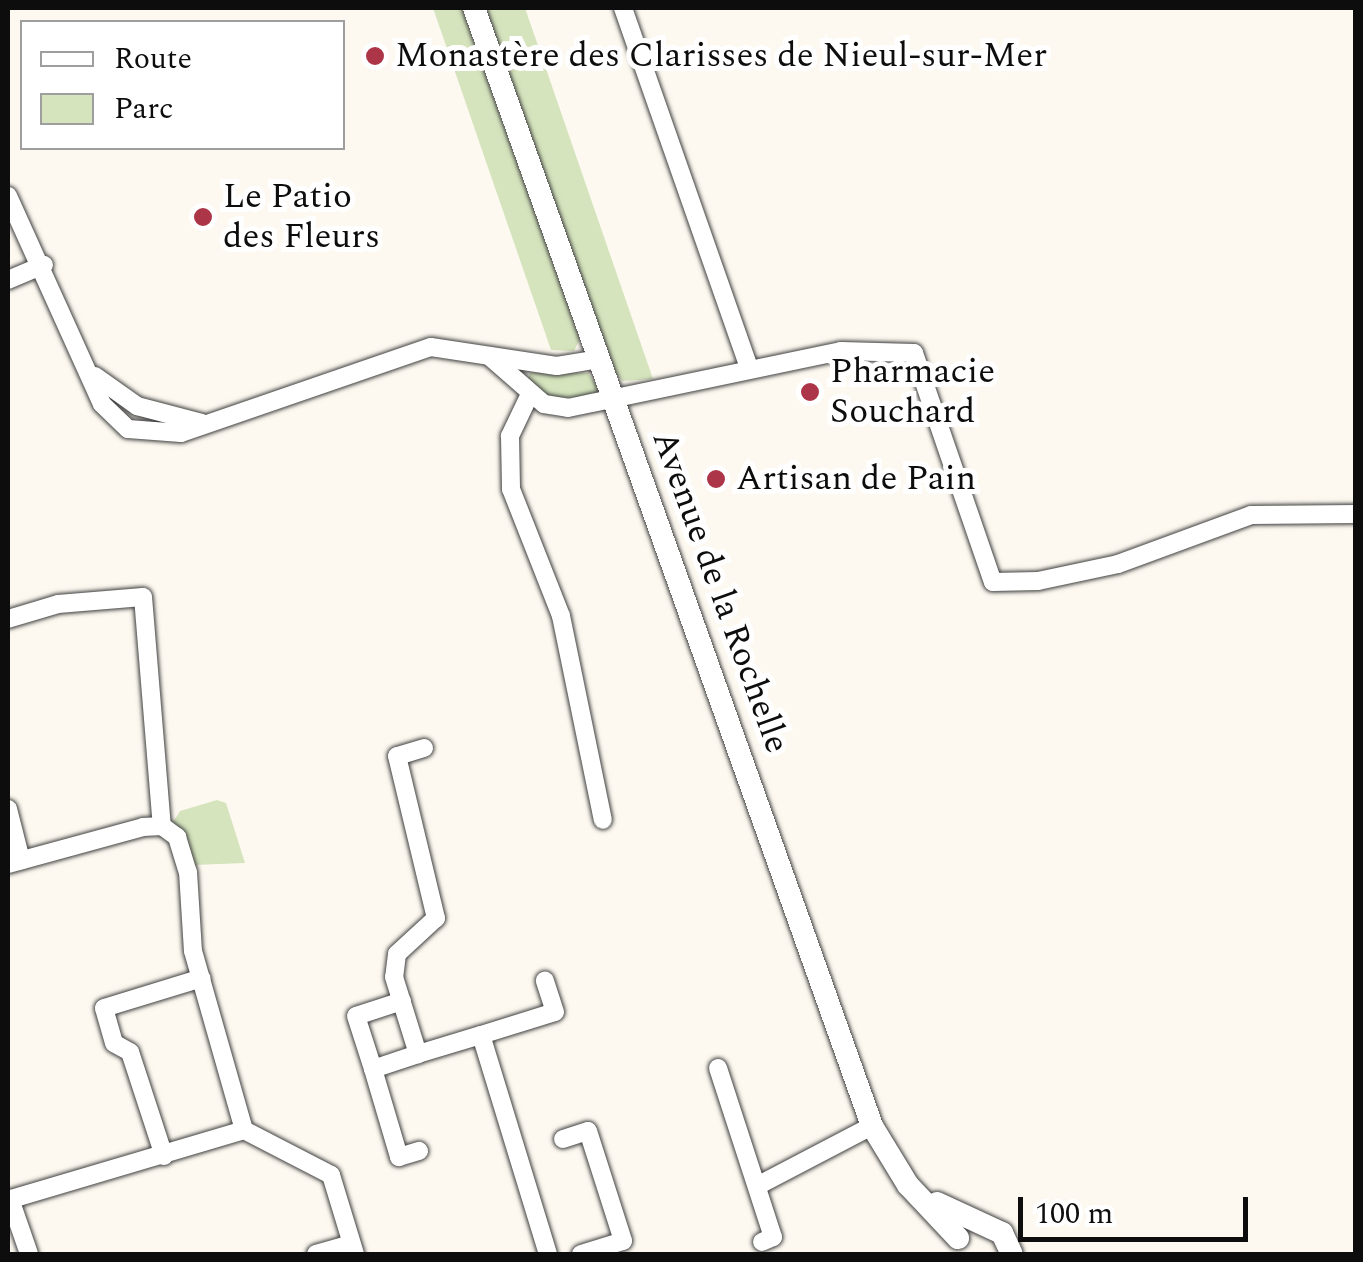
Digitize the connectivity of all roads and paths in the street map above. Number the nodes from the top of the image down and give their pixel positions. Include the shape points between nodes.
1 (474, 8) edge
2 (622, 8) edge
3 (8, 196) edge
4 (44, 265) junction
5 (8, 280) edge
6 (490, 356) junction
7 (599, 359) junction
8 (527, 360) junction
9 (749, 368) junction
10 (91, 373) junction
11 (526, 390) junction
12 (614, 399) junction
13 (136, 406) junction
14 (176, 426) junction
15 (128, 429) junction
16 (1356, 514) edge
17 (8, 618) edge
18 (424, 748) dead end
19 (8, 809) edge
20 (603, 820) dead end
21 (162, 826) junction
22 (14, 862) edge
23 (202, 978) junction
24 (545, 981) dead end
25 (402, 1002) junction
26 (481, 1035) junction
27 (418, 1054) junction
28 (373, 1068) junction
29 (718, 1068) dead end
30 (872, 1126) junction
31 (244, 1130) junction
32 (563, 1139) dead end
33 (420, 1151) dead end
34 (164, 1156) junction
35 (757, 1186) junction
36 (9, 1199) edge
37 (963, 1239) edge
38 (762, 1242) dead end
39 (353, 1249) edge
40 (29, 1254) edge
41 (316, 1254) edge
42 (548, 1254) edge
43 (581, 1254) edge
44 (1012, 1254) edge

1 - 7 street, Avenue de la Rochelle
2 - 9 street
3 - 4 street
4 - 5 street
4 - 10 street
6 - 8 street
6 - 11 street
6 - 14 street via 430,346 209,424
7 - 8 street via 577,366
7 - 12 street, Avenue de la Rochelle
8 - 11 street
9 - 12 street
9 - 16 street via 841,351 914,353 994,582 1038,581 1118,564 1251,515
10 - 13 street
10 - 15 street via 102,404
11 - 12 street via 568,408
11 - 20 street via 510,436 511,489 561,616
12 - 30 street, Avenue de la Rochelle
13 - 14 street
13 - 15 street
14 - 15 street
17 - 21 street via 58,604 143,597
18 - 25 street via 397,756 436,918 397,954 394,977
19 - 22 street
21 - 22 street
21 - 23 street via 185,852
23 - 31 street
23 - 34 street via 104,1008 114,1044 130,1052
24 - 26 street via 555,1012
25 - 27 street
25 - 28 street via 356,1016
26 - 27 street
26 - 42 street
27 - 28 street
28 - 33 street via 399,1157
29 - 35 street
30 - 35 street
30 - 37 street, Avenue de la Rochelle via 916,1192
31 - 34 street
31 - 39 street via 331,1175
32 - 43 street via 588,1131 623,1242
34 - 36 street
35 - 38 street via 774,1237
36 - 40 street
37 - 44 street, Avenue de la Rochelle via 1002,1233
39 - 41 street

